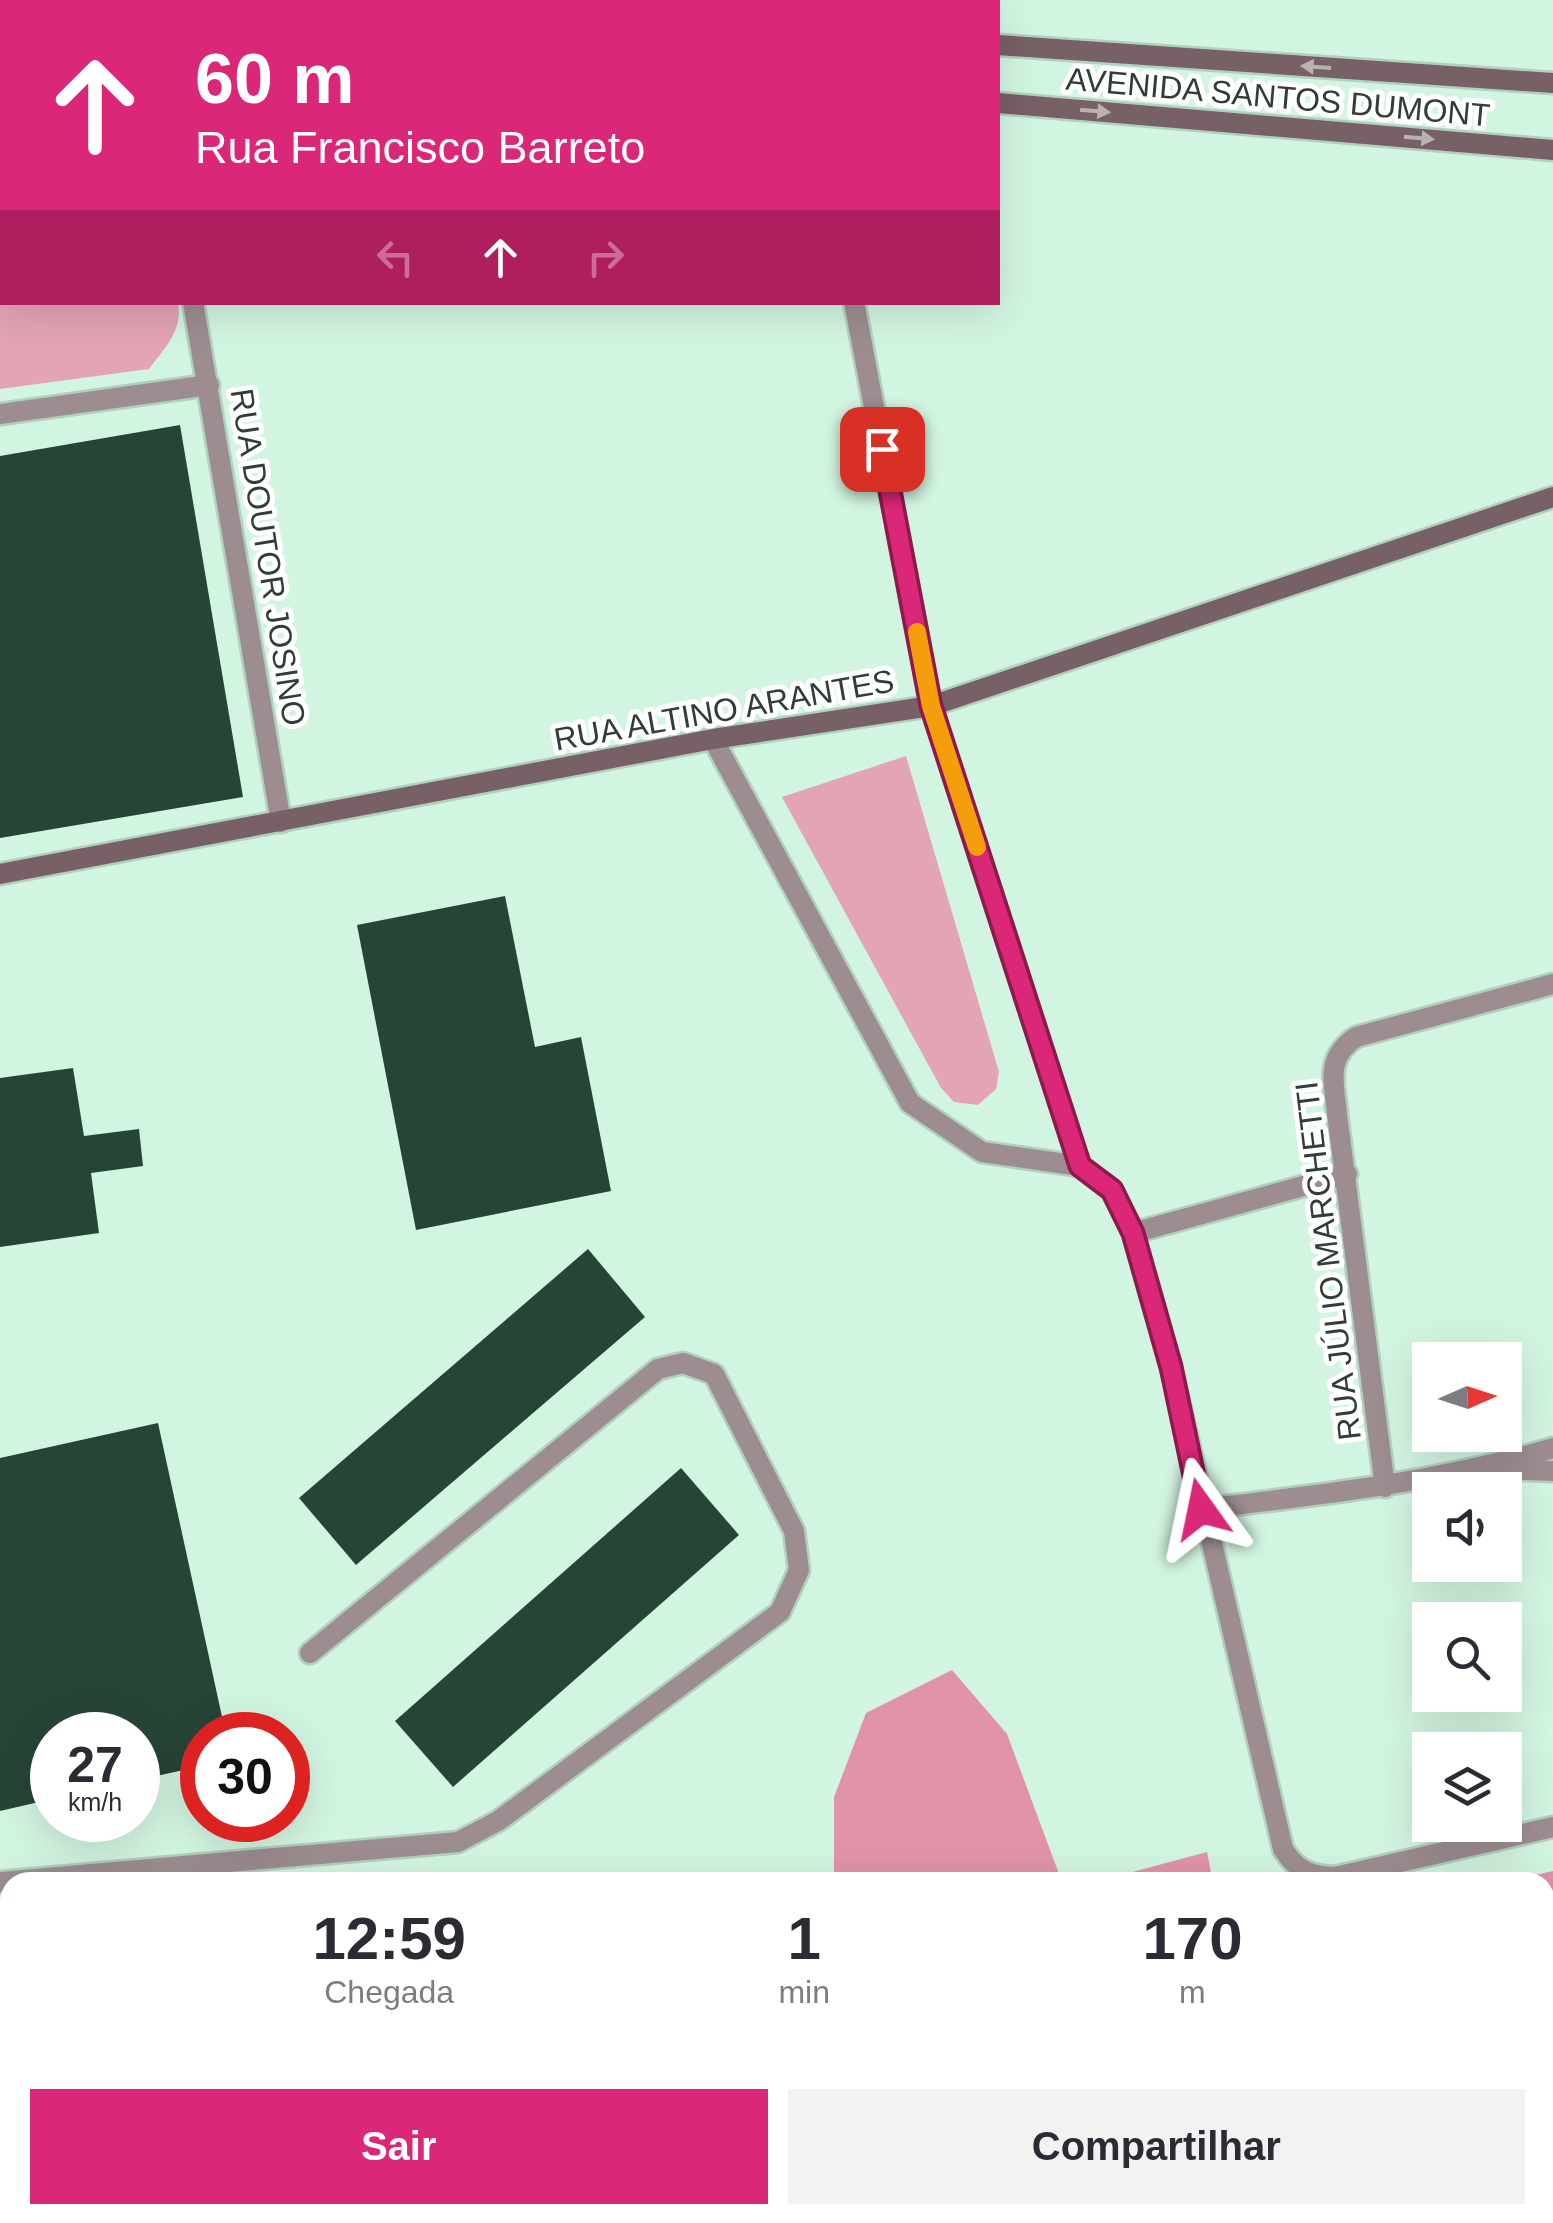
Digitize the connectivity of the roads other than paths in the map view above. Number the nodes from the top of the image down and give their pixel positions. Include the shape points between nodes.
1 (1000, 45) edge
2 (1553, 83) edge
3 (1000, 103) edge
4 (1553, 150) edge
5 (194, 305) edge
6 (855, 305) edge
7 (209, 385) junction
8 (0, 414) edge
9 (1553, 497) edge
10 (931, 706) junction
11 (713, 739) junction
12 (282, 822) junction
13 (0, 874) edge
14 (1553, 984) edge
15 (1080, 1166) junction
16 (1347, 1174) junction
17 (1133, 1233) junction
18 (1553, 1448) edge
19 (1486, 1468) junction
20 (1553, 1471) edge
21 (1386, 1487) junction
22 (1201, 1509) junction
23 (310, 1653) dead end
24 (1553, 1827) edge
25 (114, 1872) edge
26 (1304, 1872) edge
27 (1358, 1872) edge

2 -> 1 street, AVENIDA SANTOS DUMONT
3 -> 4 street, AVENIDA SANTOS DUMONT
5 - 7 street, RUA DOUTOR JOSINO
6 - 10 street
7 - 8 street
7 - 12 street, RUA DOUTOR JOSINO
9 - 10 street, RUA ALTINO ARANTES
10 - 11 street, RUA ALTINO ARANTES
10 - 15 street
11 - 12 street, RUA ALTINO ARANTES
11 - 15 street via 910,1103 982,1152
12 - 13 street, RUA ALTINO ARANTES
14 - 16 street, RUA JÚLIO MARCHETTI via 1356,1037 1336,1055
15 - 17 street via 1112,1190
16 - 17 street
16 - 21 street, RUA JÚLIO MARCHETTI
17 - 22 street
18 - 19 street
19 - 20 street
19 - 21 street
21 - 22 street
22 - 26 street via 1283,1849
23 - 25 street via 658,1370 684,1363 714,1374 794,1531 799,1570 780,1612 498,1822 458,1842
24 - 27 street

